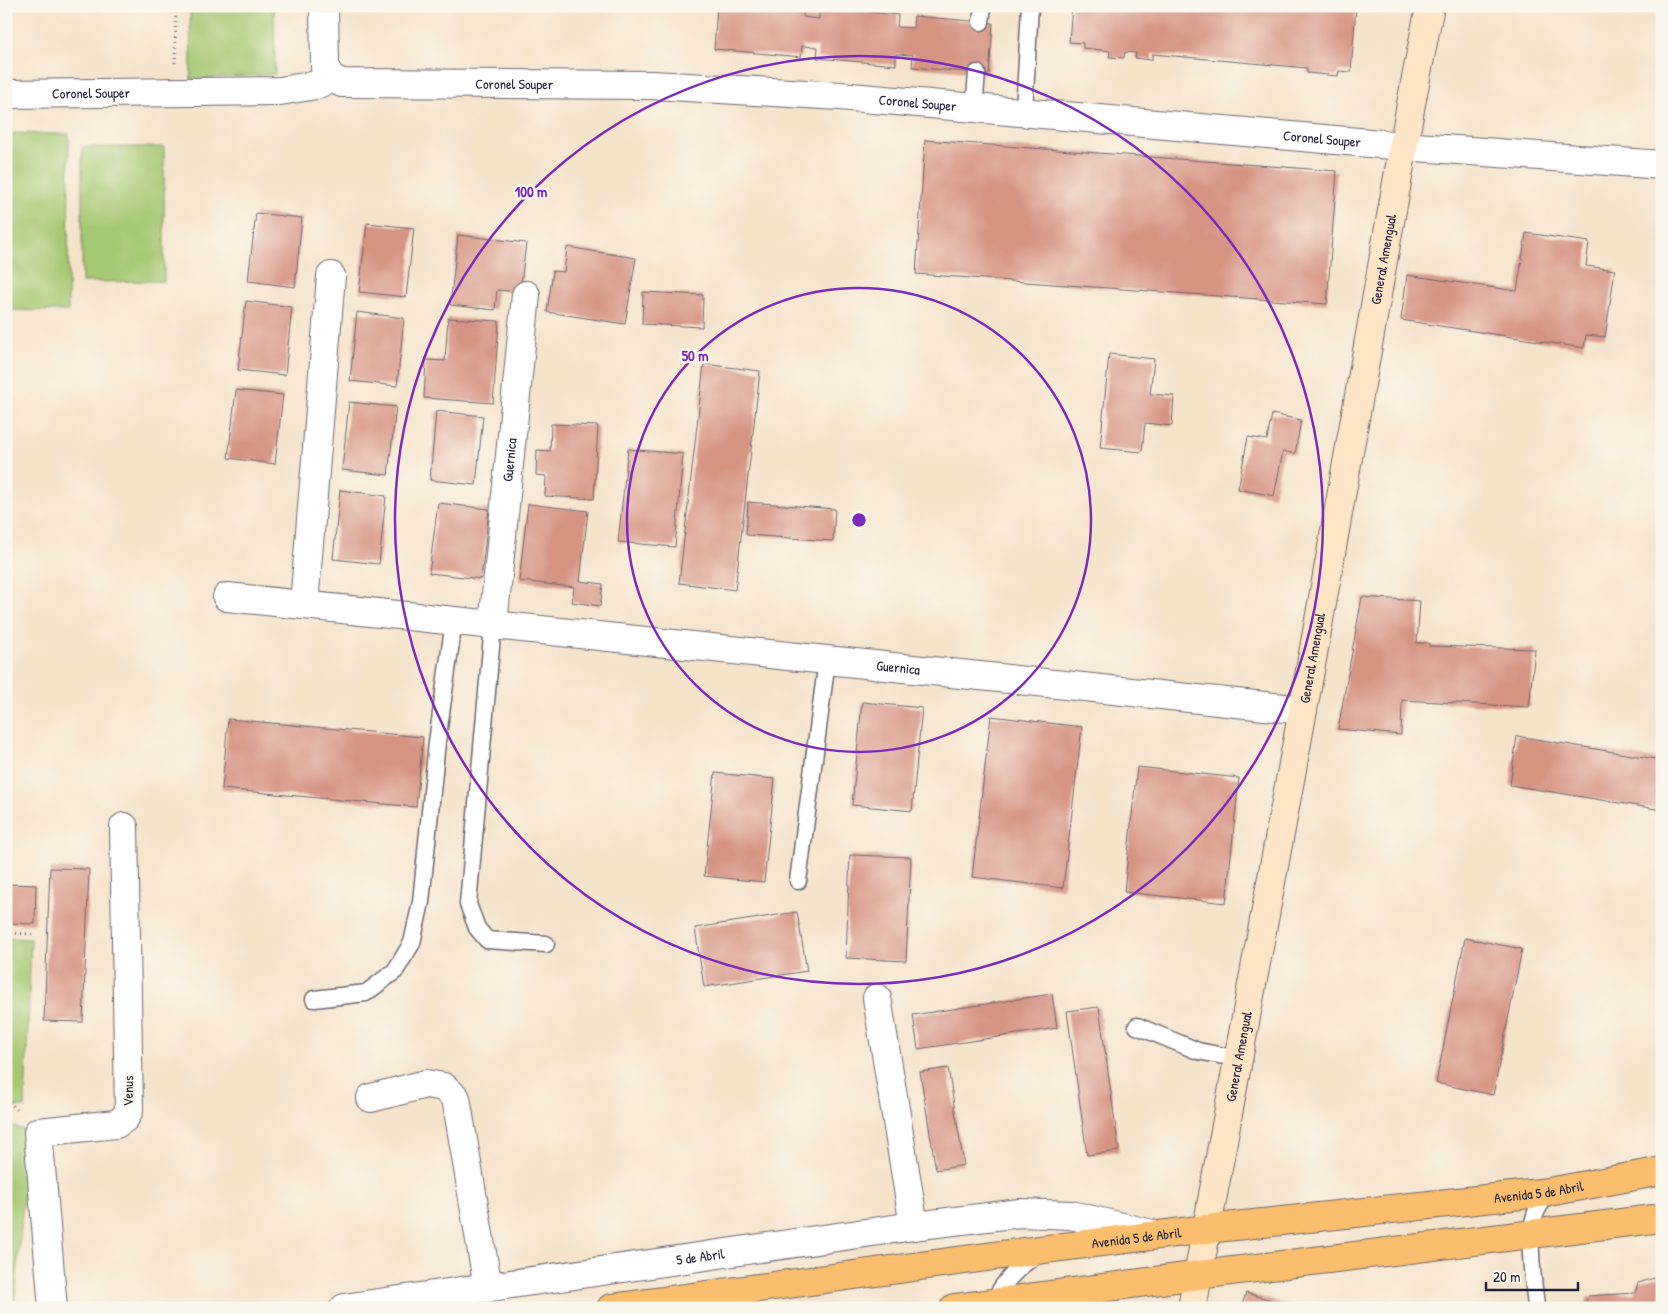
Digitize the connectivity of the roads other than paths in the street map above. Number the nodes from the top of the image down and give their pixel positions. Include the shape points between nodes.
1 (324, 6) edge
2 (1030, 6) edge
3 (1430, 6) edge
4 (977, 73) dead end
5 (330, 78) junction
6 (6, 94) edge
7 (974, 108) junction
8 (1024, 112) junction
9 (1403, 146) junction
10 (1662, 166) edge
11 (331, 276) dead end
12 (526, 295) dead end
13 (227, 597) dead end
14 (304, 605) junction
15 (454, 621) junction
16 (493, 625) junction
17 (827, 660) junction
18 (1303, 710) junction
19 (124, 827) dead end
20 (798, 881) dead end
21 (546, 944) dead end
22 (877, 998) dead end
23 (314, 999) dead end
24 (1137, 1026) dead end
25 (1239, 1059) junction
26 (372, 1098) dead end
27 (1662, 1170) edge
28 (1549, 1192) junction
29 (1662, 1218) edge
30 (914, 1226) junction
31 (1207, 1229) junction
32 (1531, 1234) junction
33 (1158, 1236) junction
34 (1046, 1249) junction
35 (1199, 1275) junction
36 (488, 1288) junction
37 (995, 1305) edge
38 (53, 1308) edge
39 (344, 1308) edge
40 (611, 1308) edge
41 (954, 1308) edge
42 (1192, 1308) edge
43 (1536, 1308) edge

1 - 5 street via 325,68
2 - 8 lane
3 - 9 street, General Amengual
4 - 7 lane
5 - 6 street, Coronel Souper via 316,85 280,91
5 - 7 street, Coronel Souper via 342,83 653,85
7 - 8 street, Coronel Souper
8 - 9 street, Coronel Souper
9 - 10 street, Coronel Souper
9 - 18 street, General Amengual
11 - 14 street
12 - 16 street, Guernica
13 - 14 street, Guernica
14 - 15 street, Guernica
15 - 16 street, Guernica
15 - 23 lane via 437,742 421,902 412,942 395,971 366,993
16 - 17 street, Guernica
16 - 21 lane via 468,904 477,928 487,940
17 - 18 street, Guernica
17 - 20 lane
18 - 25 street, General Amengual
19 - 38 street, Venus via 129,1110 125,1118 116,1124 38,1132
22 - 30 street
24 - 25 lane via 1198,1051
25 - 31 street, General Amengual
26 - 36 street via 426,1084 444,1087 456,1098
27 - 28 main road, Avenida 5 de Abril
28 - 31 main road, Avenida 5 de Abril
28 - 32 lane via 1541,1202
29 - 32 main road
30 - 33 street, 5 de Abril via 1020,1213 1049,1214 1071,1215
30 - 36 street, 5 de Abril
31 - 33 main road, Avenida 5 de Abril
31 - 35 street, General Amengual
32 - 35 main road
32 - 43 lane
33 - 34 main road, Avenida 5 de Abril
34 - 37 lane via 1026,1261 1002,1286
34 - 40 main road, Avenida 5 de Abril
35 - 37 main road
35 - 42 street, General Amengual
36 - 39 street, 5 de Abril
37 - 41 main road

